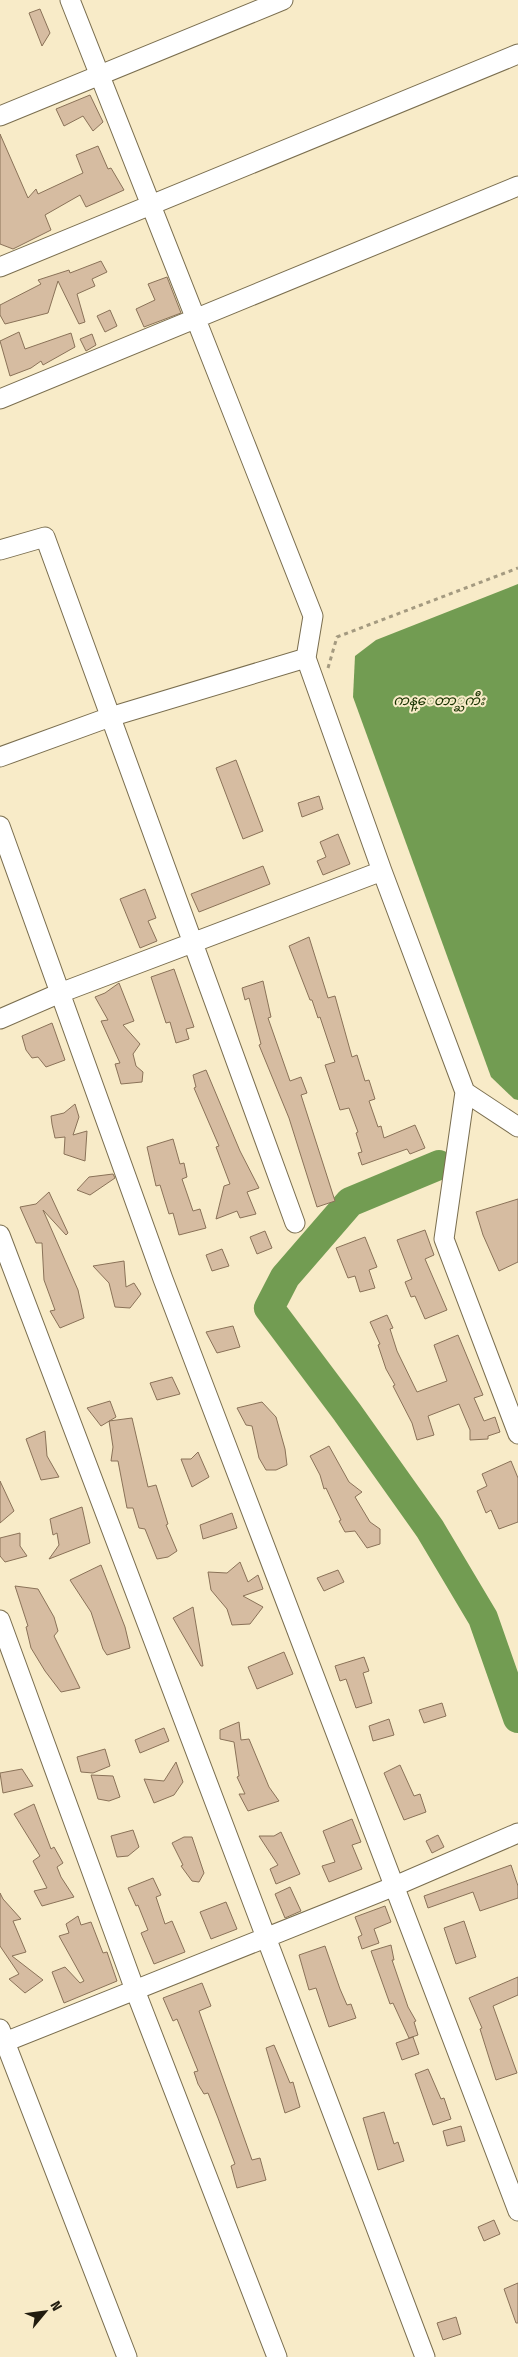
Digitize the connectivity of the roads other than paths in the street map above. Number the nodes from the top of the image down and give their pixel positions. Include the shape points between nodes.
1 (70, 0) edge
2 (283, 0) edge
3 (518, 54) edge
4 (99, 75) junction
5 (0, 116) edge
6 (518, 186) edge
7 (151, 206) junction
8 (0, 267) edge
9 (196, 319) junction
10 (0, 399) edge
11 (0, 550) edge
12 (306, 658) junction
13 (110, 717) junction
14 (0, 757) edge
15 (0, 826) edge
16 (382, 871) junction
17 (193, 943) junction
18 (60, 993) junction
19 (0, 1019) edge
20 (465, 1092) junction
21 (518, 1127) edge
22 (295, 1223) dead end
23 (0, 1236) edge
24 (518, 1434) edge
25 (0, 1620) edge
26 (518, 1833) edge
27 (395, 1886) junction
28 (266, 1937) junction
29 (135, 1990) junction
30 (2, 2038) edge
31 (518, 2211) edge
32 (127, 2357) edge
33 (277, 2357) edge
34 (425, 2357) edge

1 - 4 street
2 - 4 street
3 - 7 street
4 - 5 street
4 - 7 street
6 - 9 street
7 - 8 street
7 - 9 street
9 - 10 street
9 - 12 street via 313,616
11 - 13 street via 45,537
12 - 13 street
12 - 16 street
13 - 14 street
13 - 17 street
15 - 18 street
16 - 17 street
16 - 20 street
17 - 18 street
17 - 22 street
18 - 19 street
18 - 27 street via 163,1280
20 - 21 street
20 - 24 street via 444,1239
23 - 28 street
25 - 29 street
26 - 27 street
27 - 28 street
27 - 31 street
28 - 29 street
28 - 34 street
29 - 30 street
29 - 33 street
30 - 32 street

